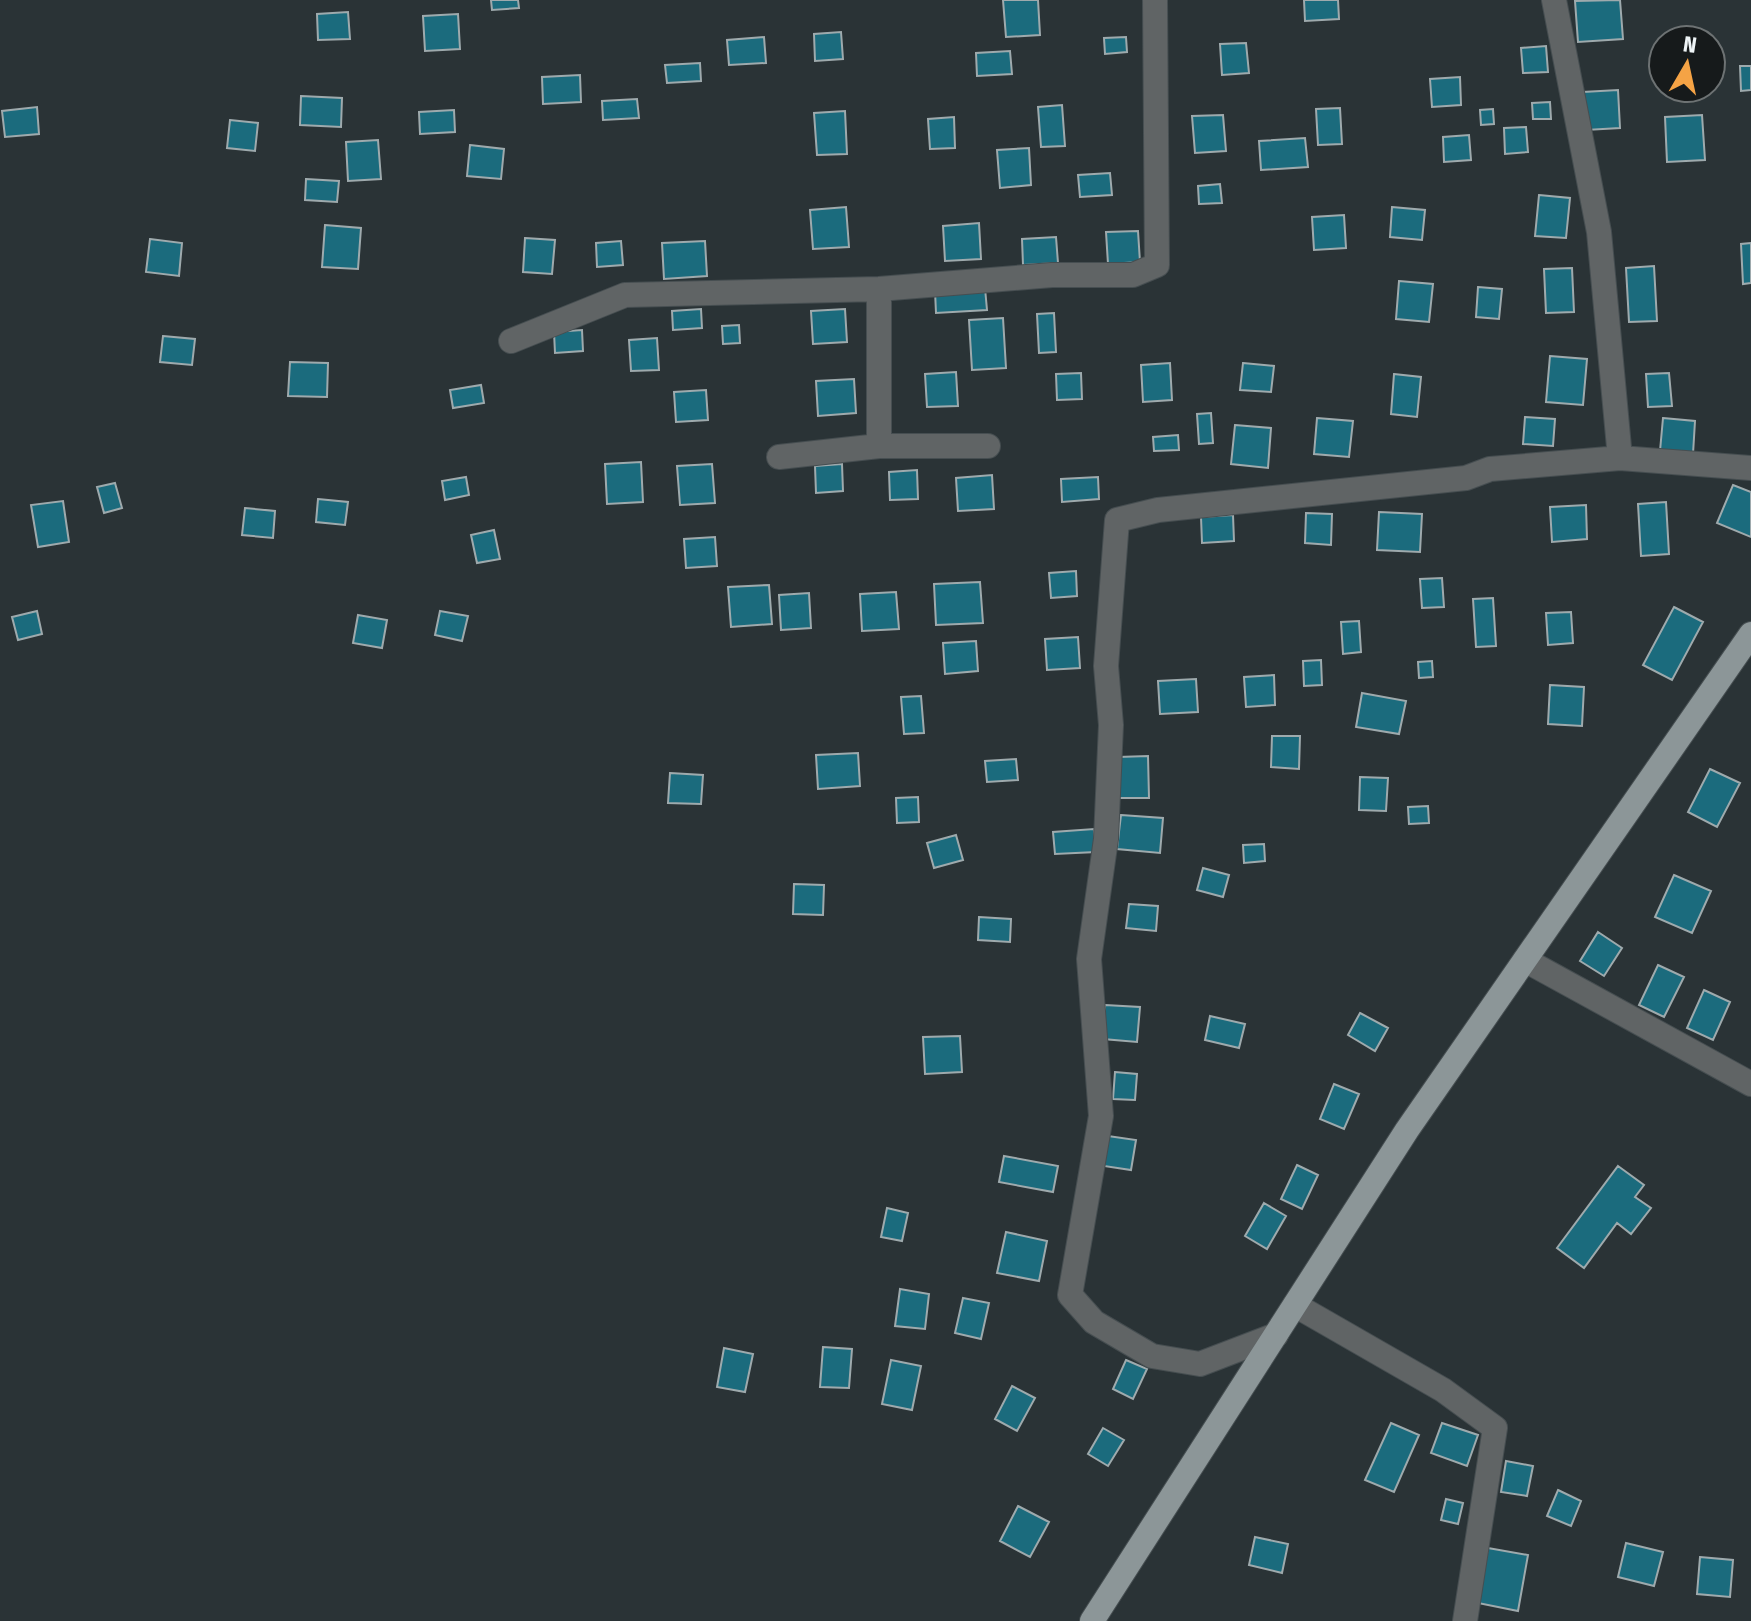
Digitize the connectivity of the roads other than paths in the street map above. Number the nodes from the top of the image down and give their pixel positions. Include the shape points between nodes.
1 (1155, 0) edge
2 (1554, 0) edge
3 (879, 289) junction
4 (511, 341) dead end
5 (879, 446) junction
6 (988, 446) dead end
7 (779, 457) dead end
8 (1620, 458) junction
9 (1751, 468) edge
10 (1751, 634) edge
11 (1525, 960) junction
12 (1751, 1084) edge
13 (1295, 1305) junction
14 (1276, 1335) junction
15 (1092, 1621) edge
16 (1465, 1621) edge

1 - 3 street via 1157,265 1133,275 1052,275
2 - 8 street via 1599,232
3 - 4 street via 625,295
3 - 5 street
5 - 6 street
5 - 7 street
8 - 9 street
8 - 14 street via 1490,469 1466,478 1158,510 1117,520 1106,666 1111,725 1106,839 1089,959 1101,1116 1070,1295 1094,1322 1152,1356 1200,1364
10 - 11 main road
11 - 12 street
11 - 13 main road
13 - 14 main road
13 - 16 street via 1443,1390 1495,1428
14 - 15 main road

